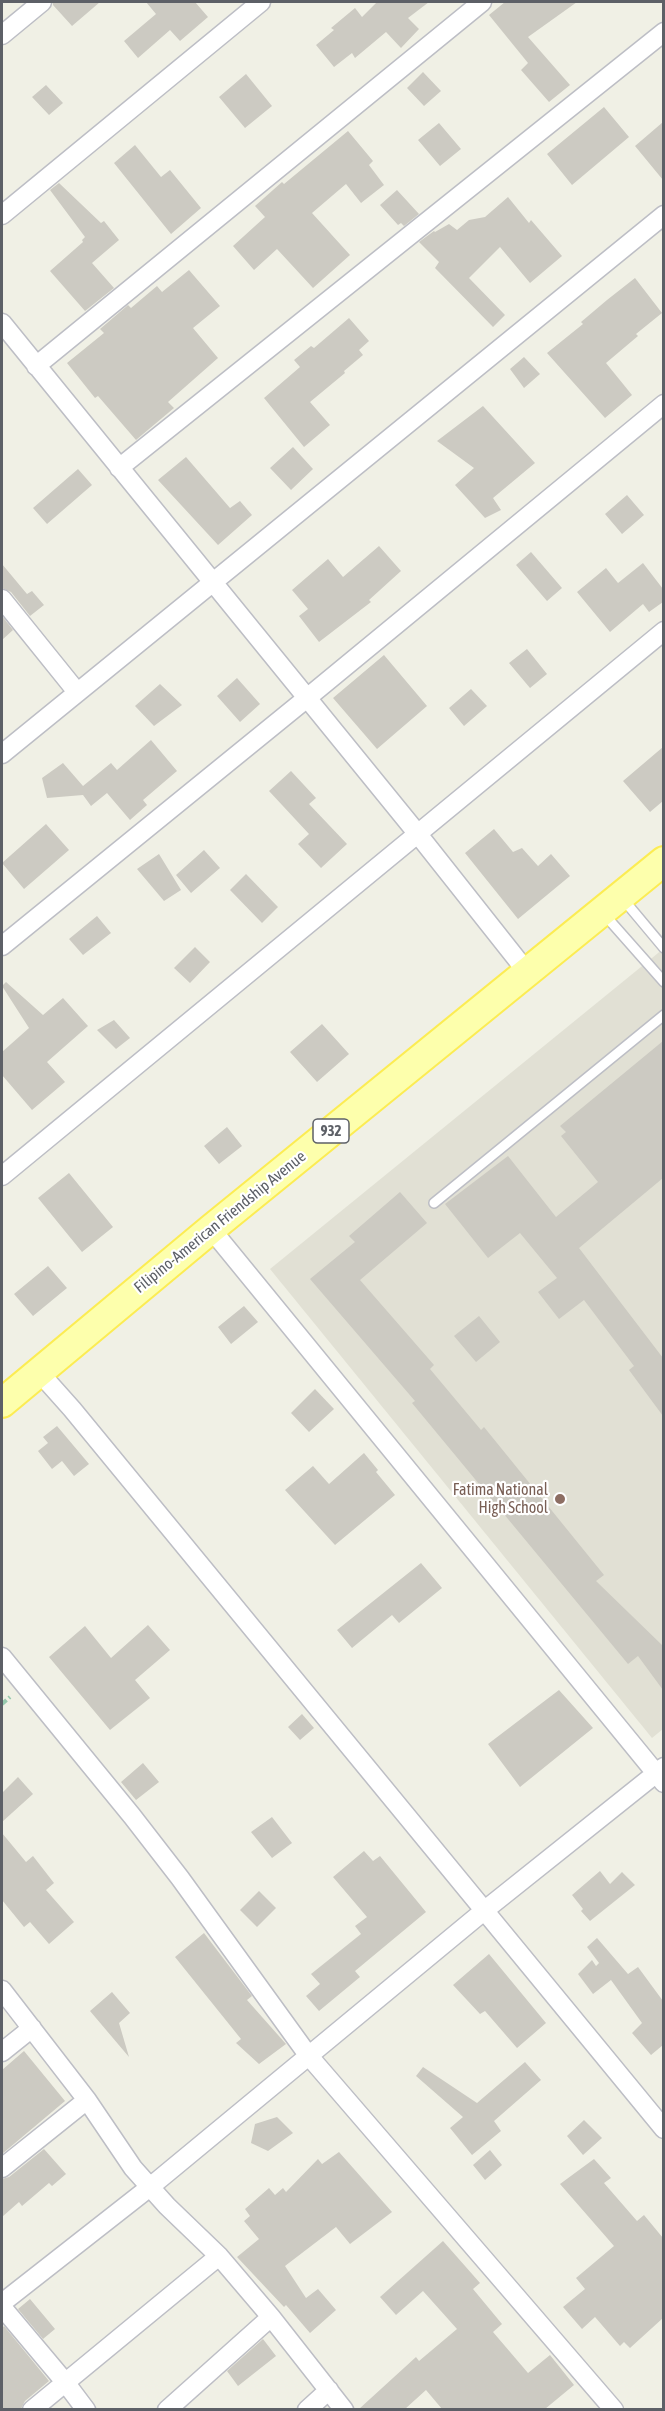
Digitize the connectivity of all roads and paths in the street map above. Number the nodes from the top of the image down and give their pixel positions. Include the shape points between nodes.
1 (42, 2) edge
2 (261, 2) edge
3 (482, 2) edge
4 (663, 32) edge
5 (2, 35) edge
6 (2, 215) edge
7 (663, 215) edge
8 (2, 323) edge
9 (36, 366) junction
10 (663, 404) edge
11 (119, 468) junction
12 (212, 581) junction
13 (2, 599) edge
14 (663, 631) edge
15 (77, 692) junction
16 (307, 698) junction
17 (2, 754) edge
18 (417, 833) junction
19 (663, 861) edge
20 (611, 904) junction
21 (2, 946) edge
22 (663, 948) edge
23 (527, 972) junction
24 (663, 982) edge
25 (663, 1015) edge
26 (2, 1176) edge
27 (434, 1203) dead end
28 (212, 1229) junction
29 (39, 1372) junction
30 (2, 1403) edge
31 (2, 1657) edge
32 (661, 1775) edge
33 (485, 1910) junction
34 (2, 1990) edge
35 (32, 2028) junction
36 (2, 2052) edge
37 (308, 2055) junction
38 (87, 2100) junction
39 (663, 2129) edge
40 (2, 2168) edge
41 (150, 2187) junction
42 (219, 2256) junction
43 (2, 2305) edge
44 (271, 2317) junction
45 (65, 2382) junction
46 (329, 2390) junction
47 (32, 2409) edge
48 (86, 2409) edge
49 (167, 2409) edge
50 (307, 2409) edge
51 (344, 2409) edge
52 (614, 2409) edge

1 - 5 street
2 - 6 street
3 - 9 street
4 - 11 street
7 - 12 street
8 - 9 street
9 - 11 street
10 - 16 street
11 - 12 street
12 - 15 street
12 - 16 street
13 - 15 street
14 - 18 street
15 - 17 street
16 - 18 street
16 - 21 street
18 - 23 street
18 - 26 street
19 - 20 main road, Filipino-American Friendship Avenue / 932
20 - 22 lane
20 - 23 main road, Filipino-American Friendship Avenue / 932
20 - 24 lane
23 - 28 main road, Filipino-American Friendship Avenue / 932
25 - 27 lane
28 - 29 main road, Filipino-American Friendship Avenue / 932
28 - 32 street
29 - 30 main road, Filipino-American Friendship Avenue / 932
29 - 33 street
31 - 37 street via 153,1842
32 - 33 street
33 - 37 street
33 - 39 street
34 - 35 street
35 - 36 street
35 - 38 street
37 - 41 street
37 - 52 street
38 - 40 street
38 - 41 street via 118,2149
41 - 42 street
41 - 43 street
42 - 44 street
42 - 45 street
43 - 45 street
44 - 46 street
44 - 49 street
45 - 47 street
45 - 48 street
46 - 50 street
46 - 51 street

